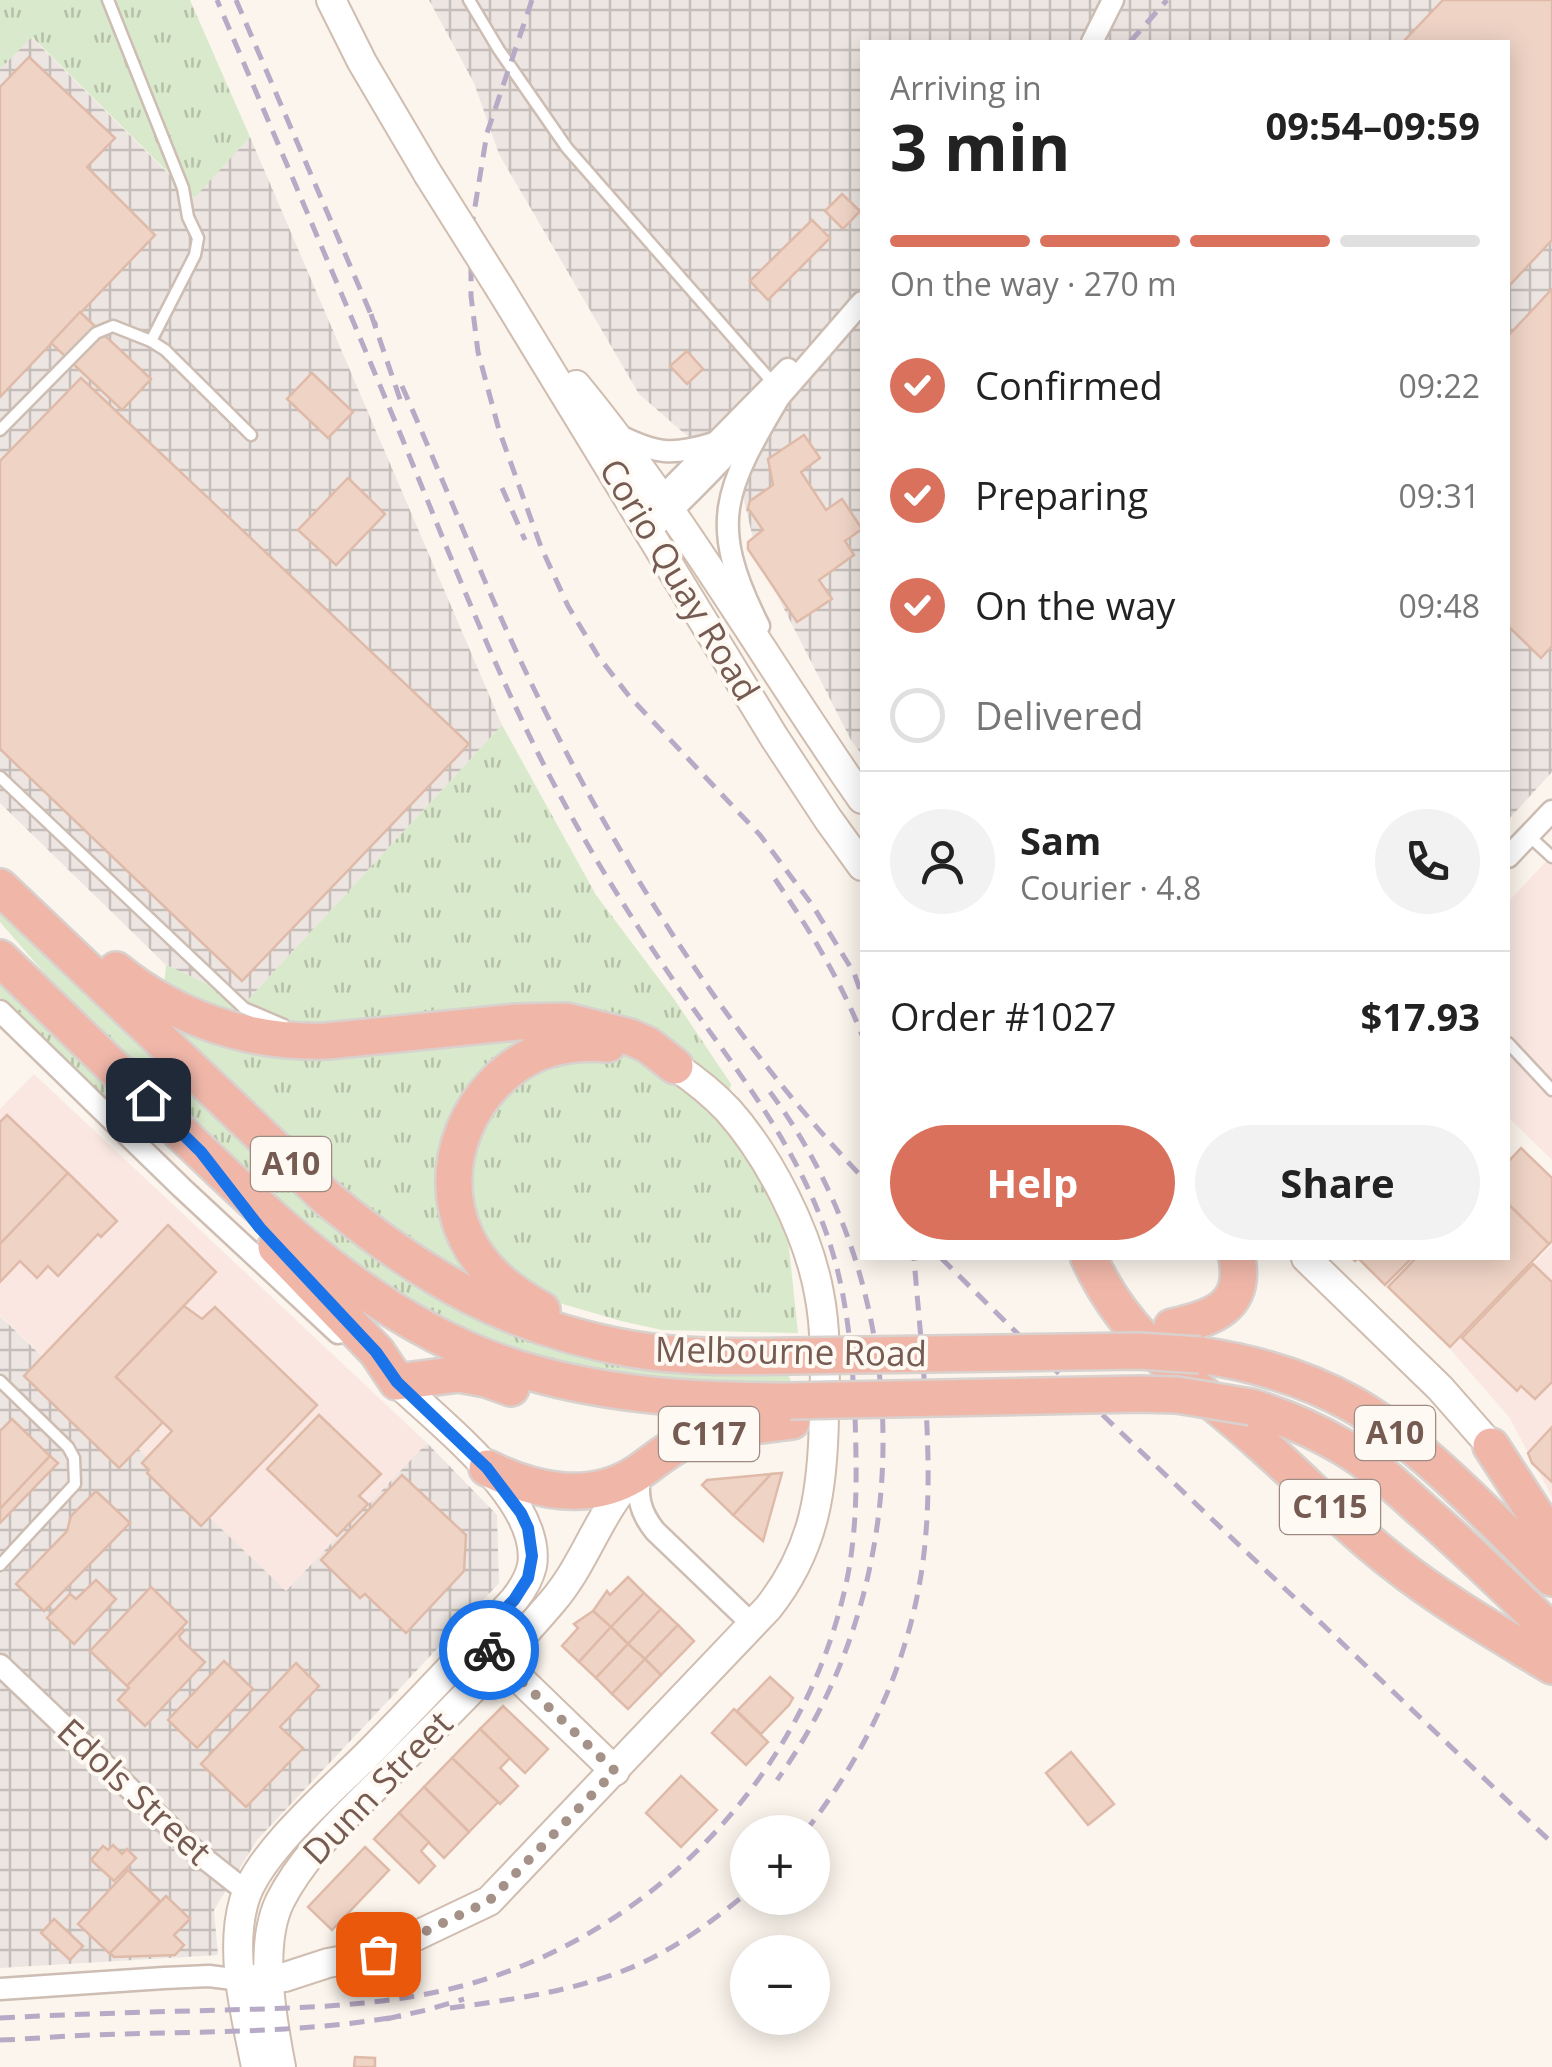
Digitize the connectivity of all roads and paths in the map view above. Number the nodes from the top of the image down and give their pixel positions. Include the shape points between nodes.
1 (108, 0) edge
2 (331, 0) edge
3 (344, 0) edge
4 (469, 0) edge
5 (1113, 0) edge
6 (1093, 40) edge
7 (403, 132) junction
8 (501, 290) junction
9 (860, 303) edge
10 (151, 340) junction
11 (779, 391) junction
12 (0, 430) edge
13 (616, 434) junction
14 (251, 435) dead end
15 (716, 443) junction
16 (656, 515) junction
17 (804, 714) junction
18 (0, 777) edge
19 (860, 796) edge
20 (1552, 811) edge
21 (1528, 835) junction
22 (1510, 855) edge
23 (1552, 858) edge
24 (857, 859) edge
25 (2, 889) edge
26 (0, 958) edge
27 (0, 1011) edge
28 (331, 1041) junction
29 (1510, 1046) edge
30 (675, 1066) junction
31 (1552, 1090) edge
32 (201, 1152) junction
33 (1090, 1260) edge
34 (1237, 1260) edge
35 (1308, 1260) edge
36 (633, 1349) junction
37 (995, 1353) junction
38 (0, 1381) edge
39 (397, 1382) junction
40 (953, 1396) joint
41 (746, 1400) junction
42 (791, 1411) junction
43 (1491, 1446) joint
44 (487, 1468) junction
45 (638, 1472) junction
46 (1552, 1540) edge
47 (0, 1564) edge
48 (1552, 1578) edge
49 (752, 1624) junction
50 (1552, 1632) edge
51 (477, 1638) junction
52 (500, 1660) junction
53 (0, 1666) edge
54 (1552, 1666) edge
55 (615, 1771) junction
56 (247, 1892) junction
57 (279, 1903) junction
58 (270, 1978) junction
59 (241, 1980) junction
60 (0, 1988) edge
61 (256, 2067) edge
62 (281, 2067) edge

1 - 10 lane via 183,188 198,244
2 - 7 main road, Corio Quay Road
3 - 7 main road, Corio Quay Road
4 - 11 lane via 567,148
5 - 6 street
7 - 8 main road, Corio Quay Road, bridge
8 - 13 main road, Corio Quay Road
8 - 16 main road, Corio Quay Road
9 - 11 street
10 - 12 lane via 119,326 101,328
10 - 14 lane
11 - 15 street
11 - 16 street
11 - 17 street via 734,482 727,525 744,593
13 - 15 street via 666,453
13 - 16 main road, Corio Quay Road
15 - 16 street
16 - 17 main road, Corio Quay Road
16 - 24 main road, Corio Quay Road via 774,737
17 - 19 main road, Corio Quay Road
18 - 28 lane via 244,1008
20 - 21 street
21 - 22 street
21 - 23 lane
25 - 28 highway via 171,1008 256,1035
25 - 36 highway, Melbourne Road / A10 via 328,1198 389,1247 508,1314
26 - 32 highway, Melbourne Road / A10
27 - 39 street via 273,1274
28 - 30 highway via 566,1022 630,1037
29 - 31 lane
30 - 36 highway via 606,1044 540,1052 487,1091 465,1125 454,1166 460,1222 490,1273 540,1309
30 - 49 main road via 730,1112 767,1166 810,1259 823,1316 824,1450 816,1510 792,1575
32 - 39 highway
32 - 41 highway, Melbourne Road / A10 via 322,1261 404,1317 465,1348 578,1385
33 - 54 highway, C115 via 1113,1304 1180,1377 1394,1564
34 - 37 highway, bridge via 1238,1285 1211,1317
35 - 43 main road
36 - 37 highway, Melbourne Road / A10, bridge via 692,1355
37 - 48 highway, Melbourne Road / A10, bridge via 1200,1355 1318,1387 1414,1447
38 - 47 lane via 68,1447 75,1484
39 - 41 highway via 470,1375 579,1406 631,1412
39 - 44 main road, Dunn Street
40 - 42 highway, C117, bridge
40 - 50 highway, Melbourne Road / A10, bridge via 1177,1396 1284,1418 1374,1468
41 - 42 highway, Melbourne Road / A10
42 - 45 highway, C117 via 674,1446
43 - 46 highway
44 - 45 highway via 570,1492
44 - 51 main road, Dunn Street via 521,1513 532,1567 522,1590
45 - 49 street via 640,1506 652,1527
45 - 52 main road, Dunn Street / C117 via 616,1495 564,1587
49 - 55 main road
51 - 52 main road
51 - 56 main road, Dunn Street via 284,1839
52 - 55 main road
52 - 57 main road, Dunn Street / C117 via 313,1853
53 - 56 street, Edols Street
55 - 58 main road via 489,1901 378,1954
56 - 57 main road, Edols Street
56 - 59 main road, Dunn Street via 238,1934
57 - 58 main road, Dunn Street / C117 via 270,1934
58 - 59 main road
58 - 62 main road, C117
59 - 60 street via 209,1976
59 - 61 main road, Dunn Street

